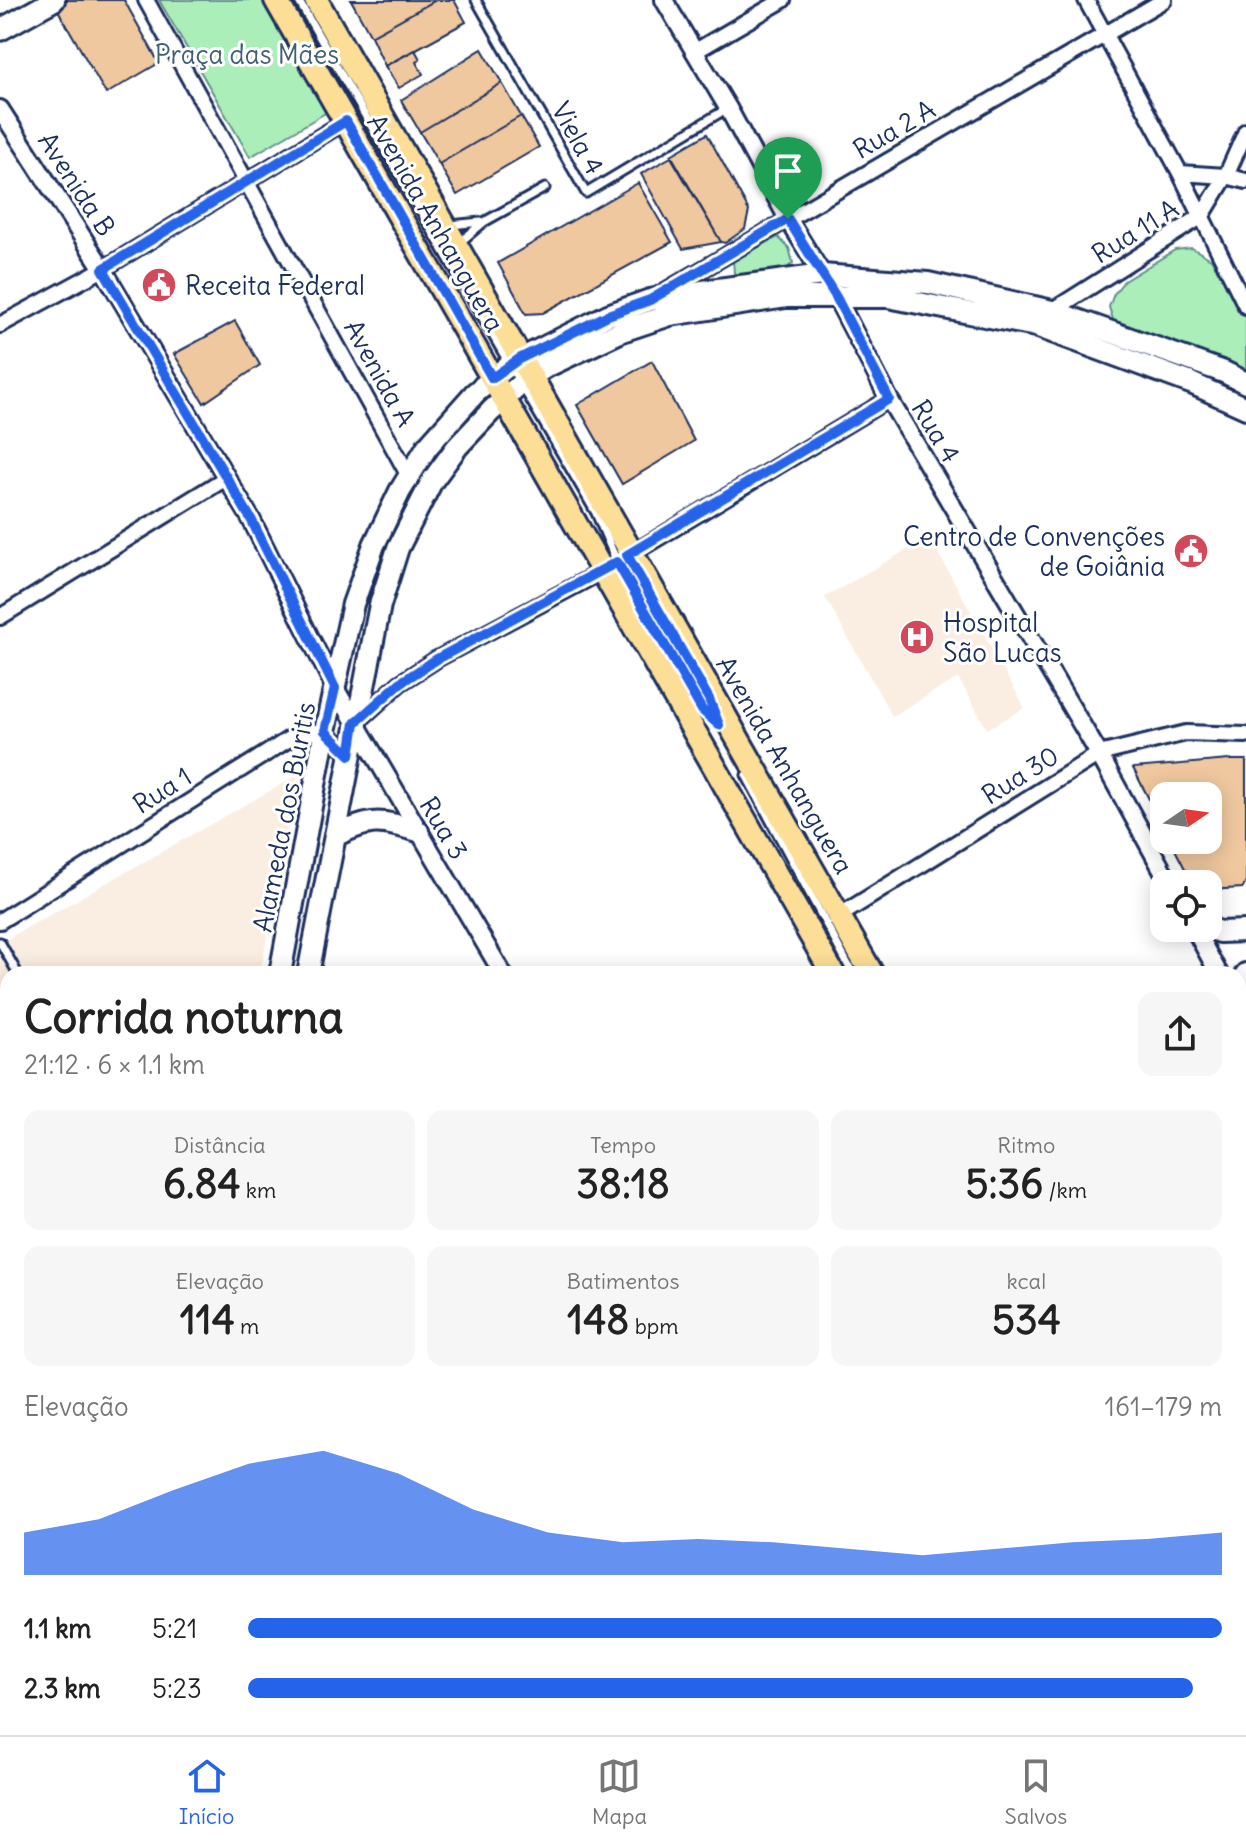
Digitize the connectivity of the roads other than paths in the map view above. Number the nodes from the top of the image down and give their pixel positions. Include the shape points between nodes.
1 (54, 0) edge
2 (146, 0) edge
3 (276, 0) edge
4 (298, 0) edge
5 (316, 0) edge
6 (476, 0) edge
7 (664, 0) edge
8 (783, 0) edge
9 (1086, 0) edge
10 (1164, 0) edge
11 (0, 30) edge
12 (1105, 33) junction
13 (694, 52) junction
14 (728, 108) junction
15 (0, 109) edge
16 (346, 121) junction
17 (1246, 131) edge
18 (1180, 173) junction
19 (1226, 176) junction
20 (247, 181) junction
21 (1246, 181) edge
22 (545, 188) dead end
23 (1202, 216) junction
24 (788, 219) junction
25 (484, 222) junction
26 (444, 225) junction
27 (456, 246) junction
28 (103, 269) junction
29 (822, 275) junction
30 (836, 297) junction
31 (650, 300) junction
32 (1246, 306) edge
33 (1052, 311) junction
34 (0, 325) edge
35 (512, 377) junction
36 (1246, 383) edge
37 (889, 399) junction
38 (1246, 408) edge
39 (409, 476) junction
40 (226, 478) junction
41 (620, 560) junction
42 (0, 617) edge
43 (345, 706) junction
44 (325, 731) junction
45 (1246, 735) edge
46 (727, 739) dead end
47 (1099, 754) junction
48 (350, 755) junction
49 (742, 767) dead end
50 (418, 831) junction
51 (335, 836) junction
52 (1162, 870) edge
53 (839, 916) junction
54 (0, 921) edge
55 (1246, 931) edge
56 (1222, 932) edge
57 (0, 942) edge
58 (1202, 942) edge
59 (14, 966) edge
60 (281, 966) edge
61 (310, 966) edge
62 (498, 966) edge
63 (829, 966) edge
64 (849, 966) edge
65 (867, 966) edge
66 (1215, 966) edge

1 - 11 main road
2 - 20 street, Avenida A
3 - 16 main road, Avenida Anhanguera
4 - 35 lane
5 - 26 main road, Avenida Anhanguera
6 - 14 lane, Viela 4 via 586,193
7 - 13 street, Rua 4
8 - 13 street
9 - 12 street
10 - 12 street, Rua 2 A
12 - 18 street
12 - 24 street, Rua 2 A
13 - 14 street, Rua 4
14 - 24 street, Rua 4
15 - 28 street, Avenida B
16 - 20 street
16 - 35 main road, Avenida Anhanguera
17 - 19 street, Rua 11 A
18 - 19 street
18 - 23 street
19 - 21 street
19 - 23 street, Rua 11 A
20 - 28 street
20 - 39 street, Avenida A
22 - 25 lane
23 - 32 street
23 - 33 street, Rua 11 A
24 - 29 street, Rua 4
24 - 31 street, Rua 2 A
25 - 26 lane
25 - 27 lane
26 - 27 main road, Avenida Anhanguera
27 - 35 main road, Avenida Anhanguera
28 - 34 street
28 - 40 street, Avenida B
29 - 30 street, Rua 4
29 - 31 main road
29 - 33 main road via 928,283
30 - 35 main road via 786,297 658,318
30 - 37 street, Rua 4
30 - 38 main road via 888,297 1036,326
31 - 35 main road via 608,315
33 - 36 main road
35 - 39 main road, Alameda dos Buritis via 448,422
35 - 41 main road, Avenida Anhanguera
35 - 41 main road, Avenida Anhanguera
35 - 41 lane
35 - 43 main road, Alameda dos Buritis via 446,461 419,506 398,548
37 - 41 street
37 - 47 street, Rua 4
39 - 43 main road, Alameda dos Buritis via 353,604
40 - 42 street
40 - 43 street, Avenida B
41 - 43 street via 400,683
41 - 46 lane via 702,710
41 - 53 main road, Avenida Anhanguera
41 - 63 main road, Avenida Anhanguera
43 - 44 main road, Alameda dos Buritis
43 - 48 main road, Alameda dos Buritis
43 - 50 street, Rua 3
44 - 48 street
44 - 54 street, Rua 1 via 297,734
44 - 60 main road, Alameda dos Buritis
45 - 47 street, Rua 30 via 1186,733
47 - 52 street, Rua 4
47 - 53 street, Rua 30
48 - 51 main road, Alameda dos Buritis
49 - 64 lane
50 - 51 main road via 385,821
50 - 62 street, Rua 3
51 - 61 main road, Alameda dos Buritis
53 - 65 main road, Avenida Anhanguera
55 - 56 main road
57 - 59 lane
58 - 66 street

